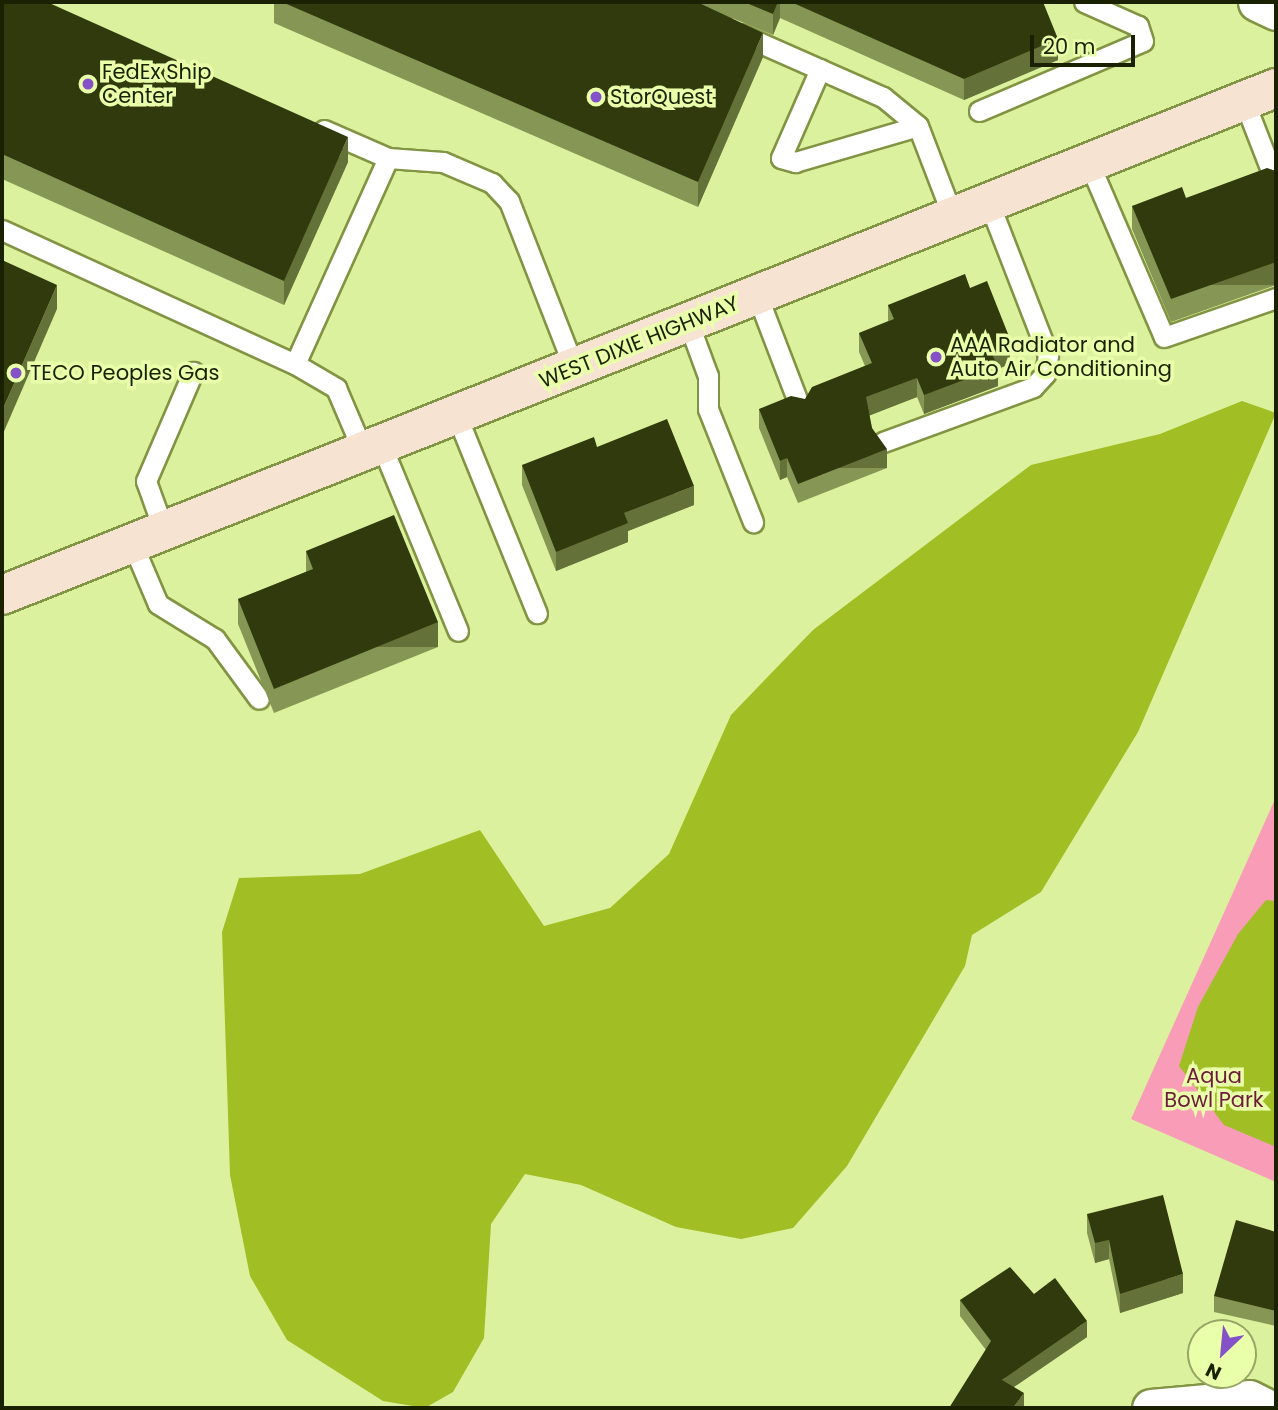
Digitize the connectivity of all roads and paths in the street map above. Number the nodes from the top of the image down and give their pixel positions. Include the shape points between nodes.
1 (1084, 2) edge
2 (1257, 2) edge
3 (1106, 6) edge
4 (1276, 11) edge
5 (719, 24) edge
6 (820, 69) junction
7 (1260, 95) edge
8 (979, 111) dead end
9 (300, 119) edge
10 (919, 126) junction
11 (388, 158) junction
12 (1088, 163) junction
13 (1276, 183) edge
14 (989, 203) junction
15 (953, 217) junction
16 (2, 230) edge
17 (757, 295) junction
18 (1276, 298) edge
19 (688, 322) junction
20 (295, 364) junction
21 (574, 368) junction
22 (192, 372) dead end
23 (800, 407) edge
24 (456, 414) junction
25 (883, 442) edge
26 (372, 448) junction
27 (753, 522) dead end
28 (148, 537) junction
29 (2, 595) edge
30 (537, 613) dead end
31 (458, 631) dead end
32 (258, 699) dead end
33 (1258, 1404) edge
34 (1151, 1408) edge

1 - 3 lane
2 - 4 street
3 - 8 lane via 1138,26 1143,41
5 - 6 lane
6 - 10 lane via 883,97
6 - 10 lane via 781,158 795,162
7 - 12 main road, WEST DIXIE HIGHWAY
7 - 13 lane
9 - 11 lane
10 - 15 lane
11 - 20 lane
11 - 21 lane via 443,162 492,183 509,201
12 - 14 main road, WEST DIXIE HIGHWAY
12 - 18 lane via 1164,337
14 - 15 main road, WEST DIXIE HIGHWAY
14 - 25 lane via 1048,355 1045,374 1033,387
15 - 17 main road, WEST DIXIE HIGHWAY
16 - 20 lane
17 - 19 main road, WEST DIXIE HIGHWAY
17 - 23 lane
19 - 21 main road, WEST DIXIE HIGHWAY
19 - 27 lane via 708,376 708,409
20 - 26 lane via 336,388
21 - 24 main road, WEST DIXIE HIGHWAY
22 - 28 lane via 146,481
24 - 26 main road, WEST DIXIE HIGHWAY
24 - 30 lane
26 - 28 main road, WEST DIXIE HIGHWAY
26 - 31 lane
28 - 29 main road, WEST DIXIE HIGHWAY
28 - 32 lane via 158,604 215,639
33 - 34 street

